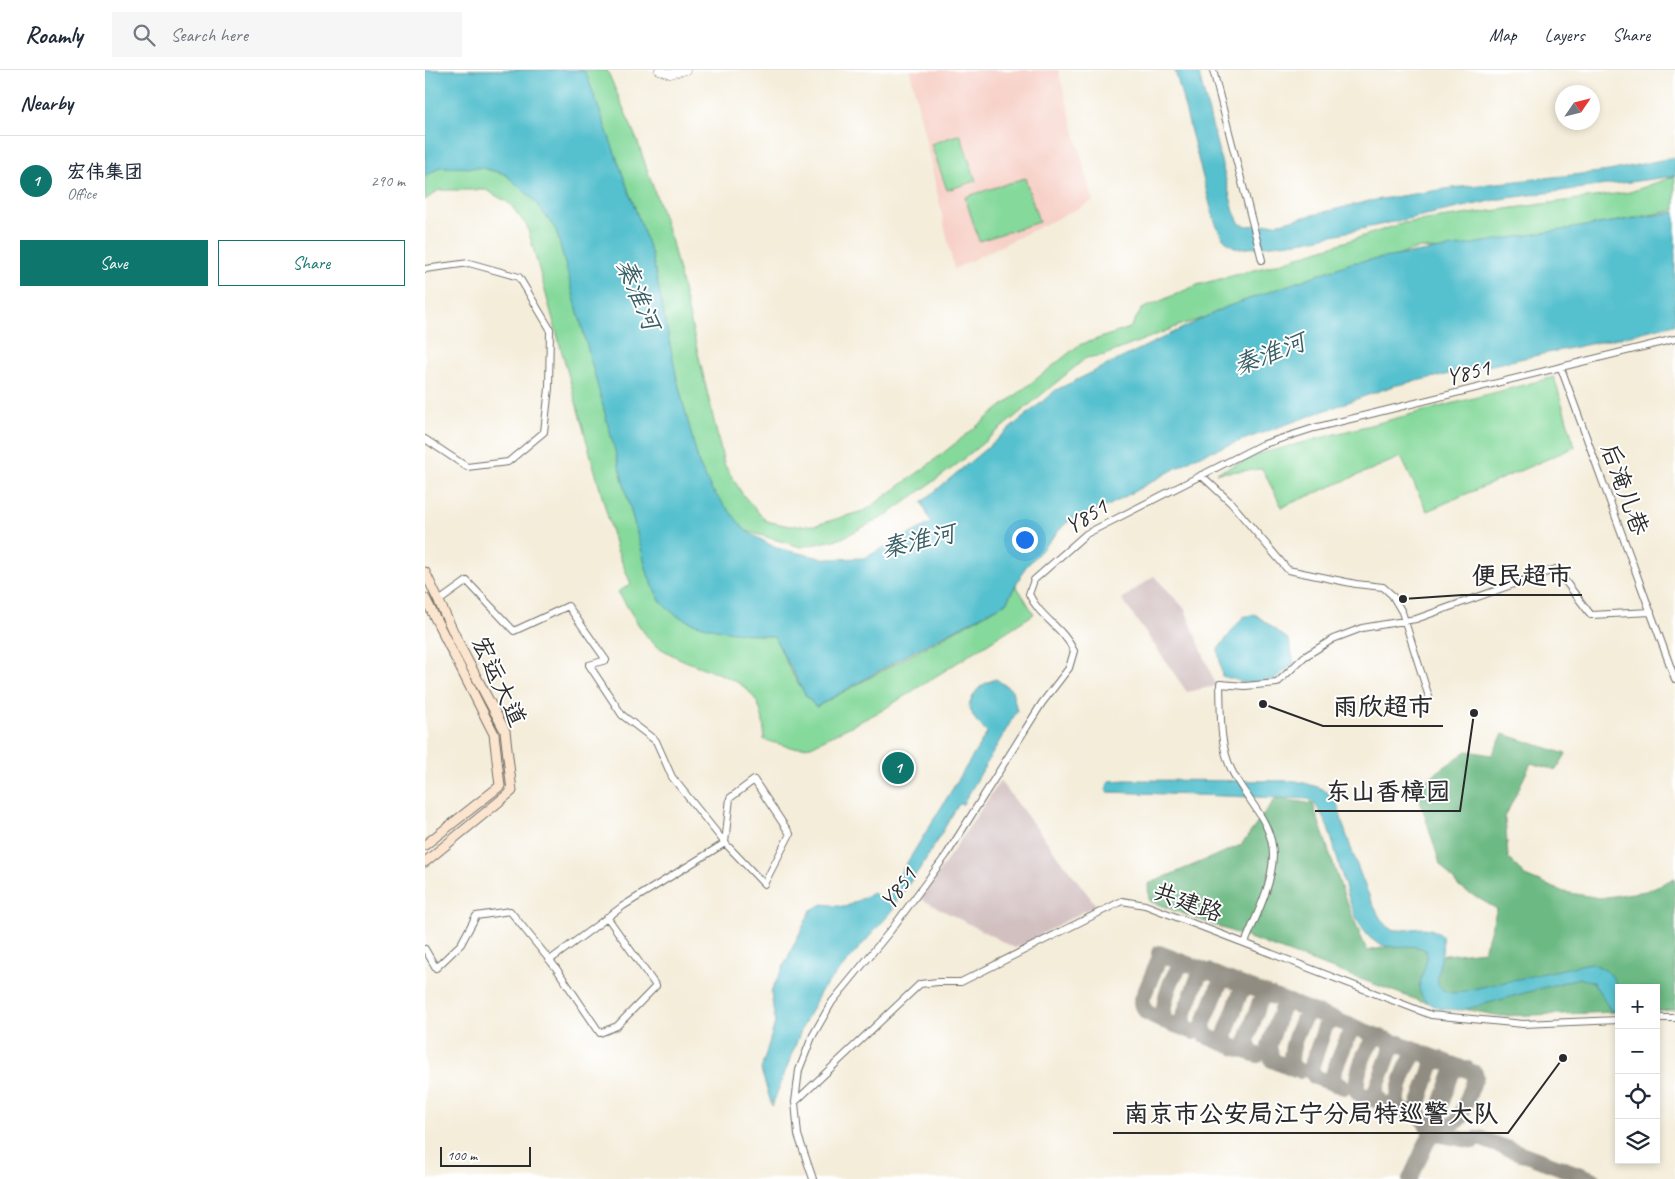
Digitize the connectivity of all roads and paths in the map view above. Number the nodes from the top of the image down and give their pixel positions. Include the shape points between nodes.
1 (659, 70) edge
2 (686, 70) edge
3 (1213, 70) edge
4 (1261, 260) dead end
5 (425, 269) edge
6 (1675, 339) edge
7 (1561, 368) junction
8 (425, 439) edge
9 (1201, 475) junction
10 (425, 572) edge
11 (425, 598) edge
12 (439, 601) junction
13 (1651, 612) junction
14 (1405, 620) junction
15 (1675, 679) edge
16 (1429, 696) dead end
17 (725, 843) junction
18 (425, 844) edge
19 (425, 862) edge
20 (607, 917) junction
21 (1245, 943) junction
22 (425, 949) edge
23 (550, 960) junction
24 (1660, 1018) edge
25 (1675, 1018) edge
26 (1615, 1020) edge
27 (795, 1102) junction
28 (813, 1179) edge

1 - 2 street via 670,74
3 - 4 street
5 - 8 street via 469,263 519,277 550,329 544,432 508,462 467,467
6 - 7 street, Y851
7 - 9 street, Y851 via 1314,428 1261,446
7 - 13 street, 后淹儿巷
9 - 14 street via 1231,503 1288,570 1383,588 1392,595
9 - 27 street, Y851 via 1086,534 1034,580 1029,594 1035,606 1067,636 1074,650 1069,668 1042,703 947,854 832,1002 812,1037 799,1070
10 - 12 main road, 宏运大道
11 - 18 main road, 宏运大道 via 494,734 500,786
12 - 17 street via 467,581 514,631 568,606 606,660 589,665 603,687 622,715 656,741 673,777
12 - 19 main road, 宏运大道 via 505,731 511,791
13 - 14 street via 1591,616 1556,569
13 - 15 street, 后淹儿巷
14 - 16 street
14 - 21 street via 1362,628 1333,639 1305,657 1277,683 1219,684 1226,755 1232,772 1264,820 1273,856 1269,883
17 - 17 street via 730,798 754,780 791,834 764,884
17 - 20 street
20 - 23 street
20 - 23 street via 656,986 617,1026 600,1032
21 - 26 street, 共建路 via 1431,1015 1523,1024
21 - 27 street, 共建路 via 1145,905 1123,901 961,982 920,984
22 - 23 street via 436,968 461,944 476,916 510,911
24 - 25 street
27 - 28 street, Y851 via 798,1135

